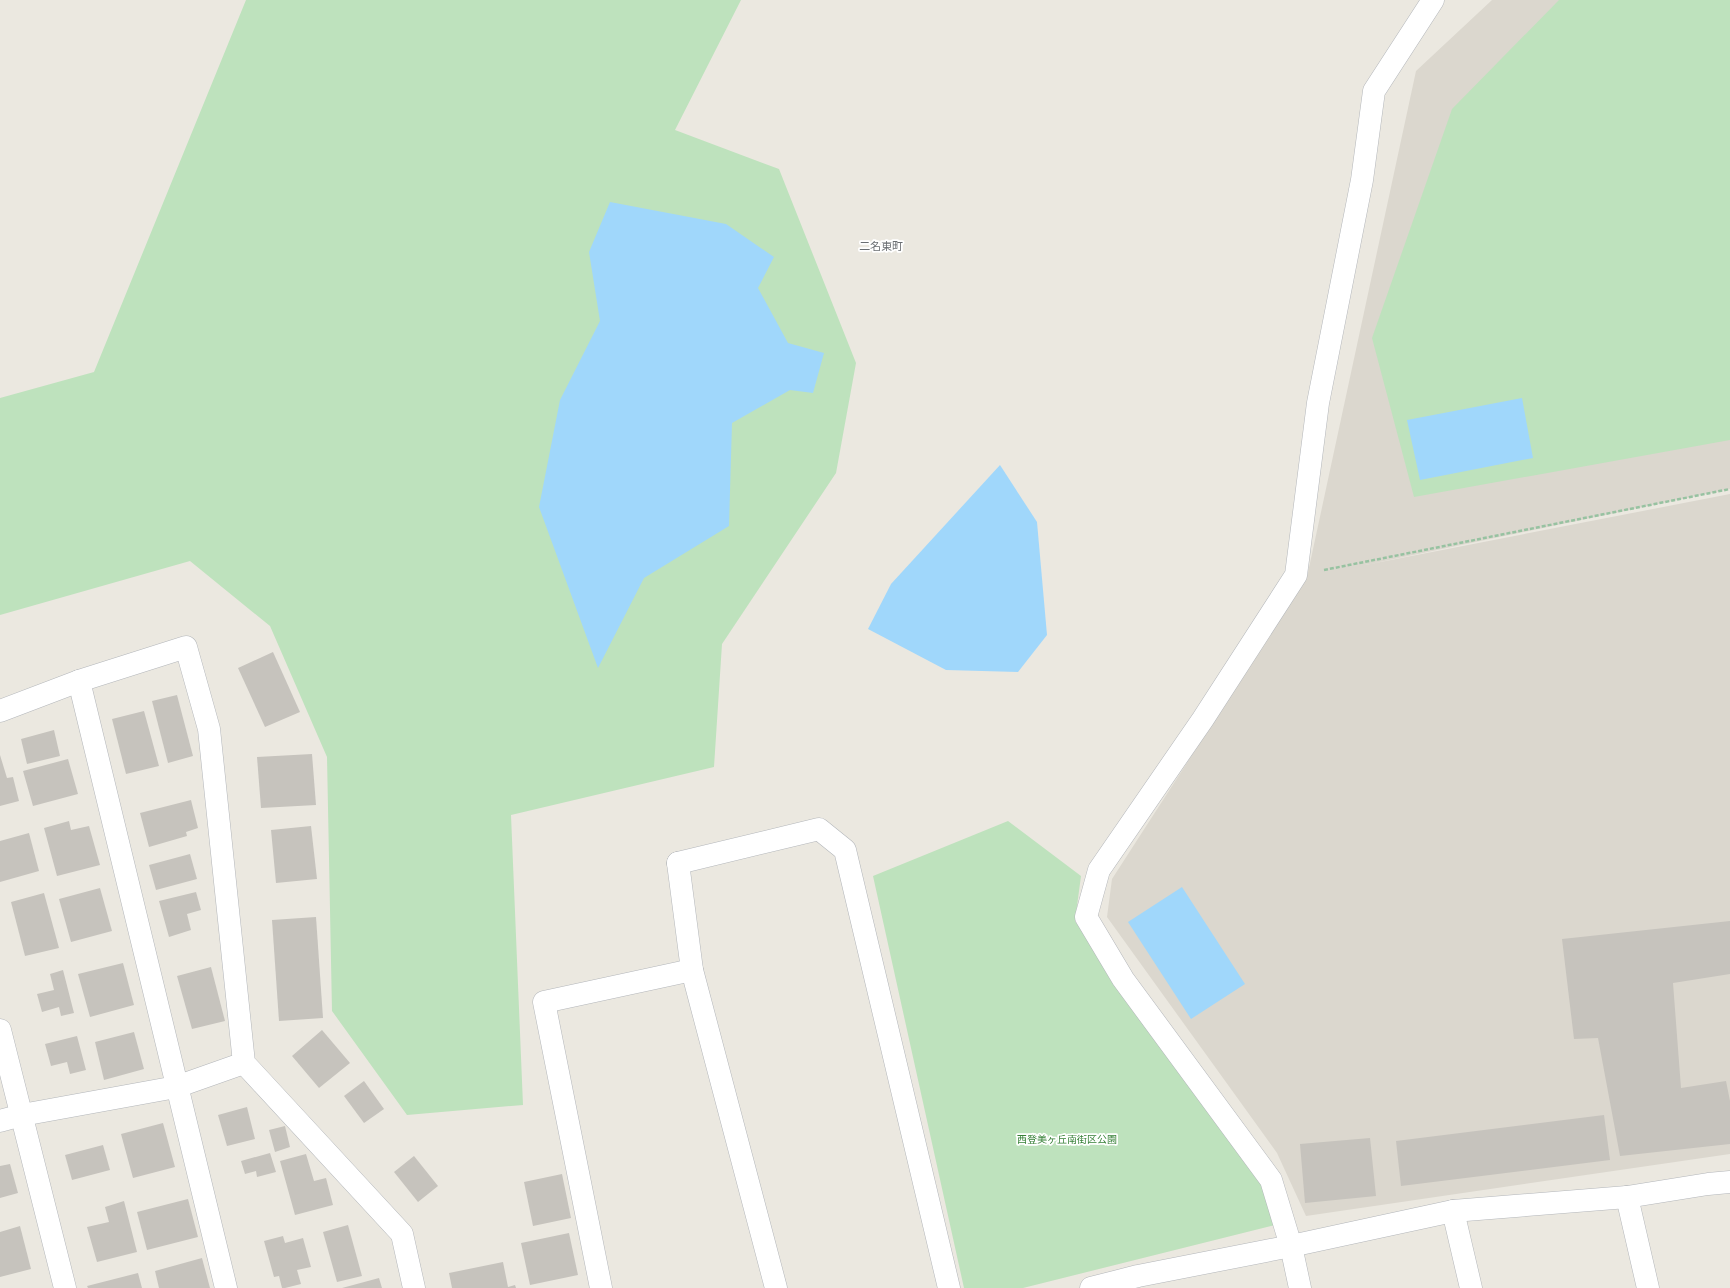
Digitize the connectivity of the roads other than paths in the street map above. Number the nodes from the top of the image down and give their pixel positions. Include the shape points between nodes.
1 (1433, 0) edge
2 (79, 681) junction
3 (0, 711) edge
4 (692, 970) junction
5 (0, 1030) edge
6 (244, 1063) junction
7 (176, 1087) junction
8 (22, 1115) junction
9 (0, 1121) edge
10 (1730, 1182) edge
11 (1627, 1197) junction
12 (1453, 1211) junction
13 (1291, 1246) junction
14 (1125, 1284) edge
15 (64, 1288) edge
16 (226, 1288) edge
17 (414, 1288) edge
18 (602, 1288) edge
19 (776, 1288) edge
20 (949, 1288) edge
21 (1091, 1288) edge
22 (1300, 1288) edge
23 (1471, 1288) edge
24 (1648, 1288) edge

1 - 13 street via 1374,91 1362,180 1318,403 1296,575 1203,719 1099,870 1086,918 1123,979 1271,1180
2 - 3 street
2 - 6 street via 186,647 208,729
2 - 7 street
4 - 18 street via 544,1002
4 - 19 street
4 - 20 street via 678,863 820,829 845,850
5 - 8 street
6 - 7 street
6 - 17 street via 402,1234
7 - 8 street
7 - 16 street
8 - 9 street
8 - 15 street
10 - 11 street
11 - 12 street
11 - 24 street
12 - 13 street
12 - 23 street
13 - 14 street via 1138,1276
13 - 22 street
14 - 21 street

